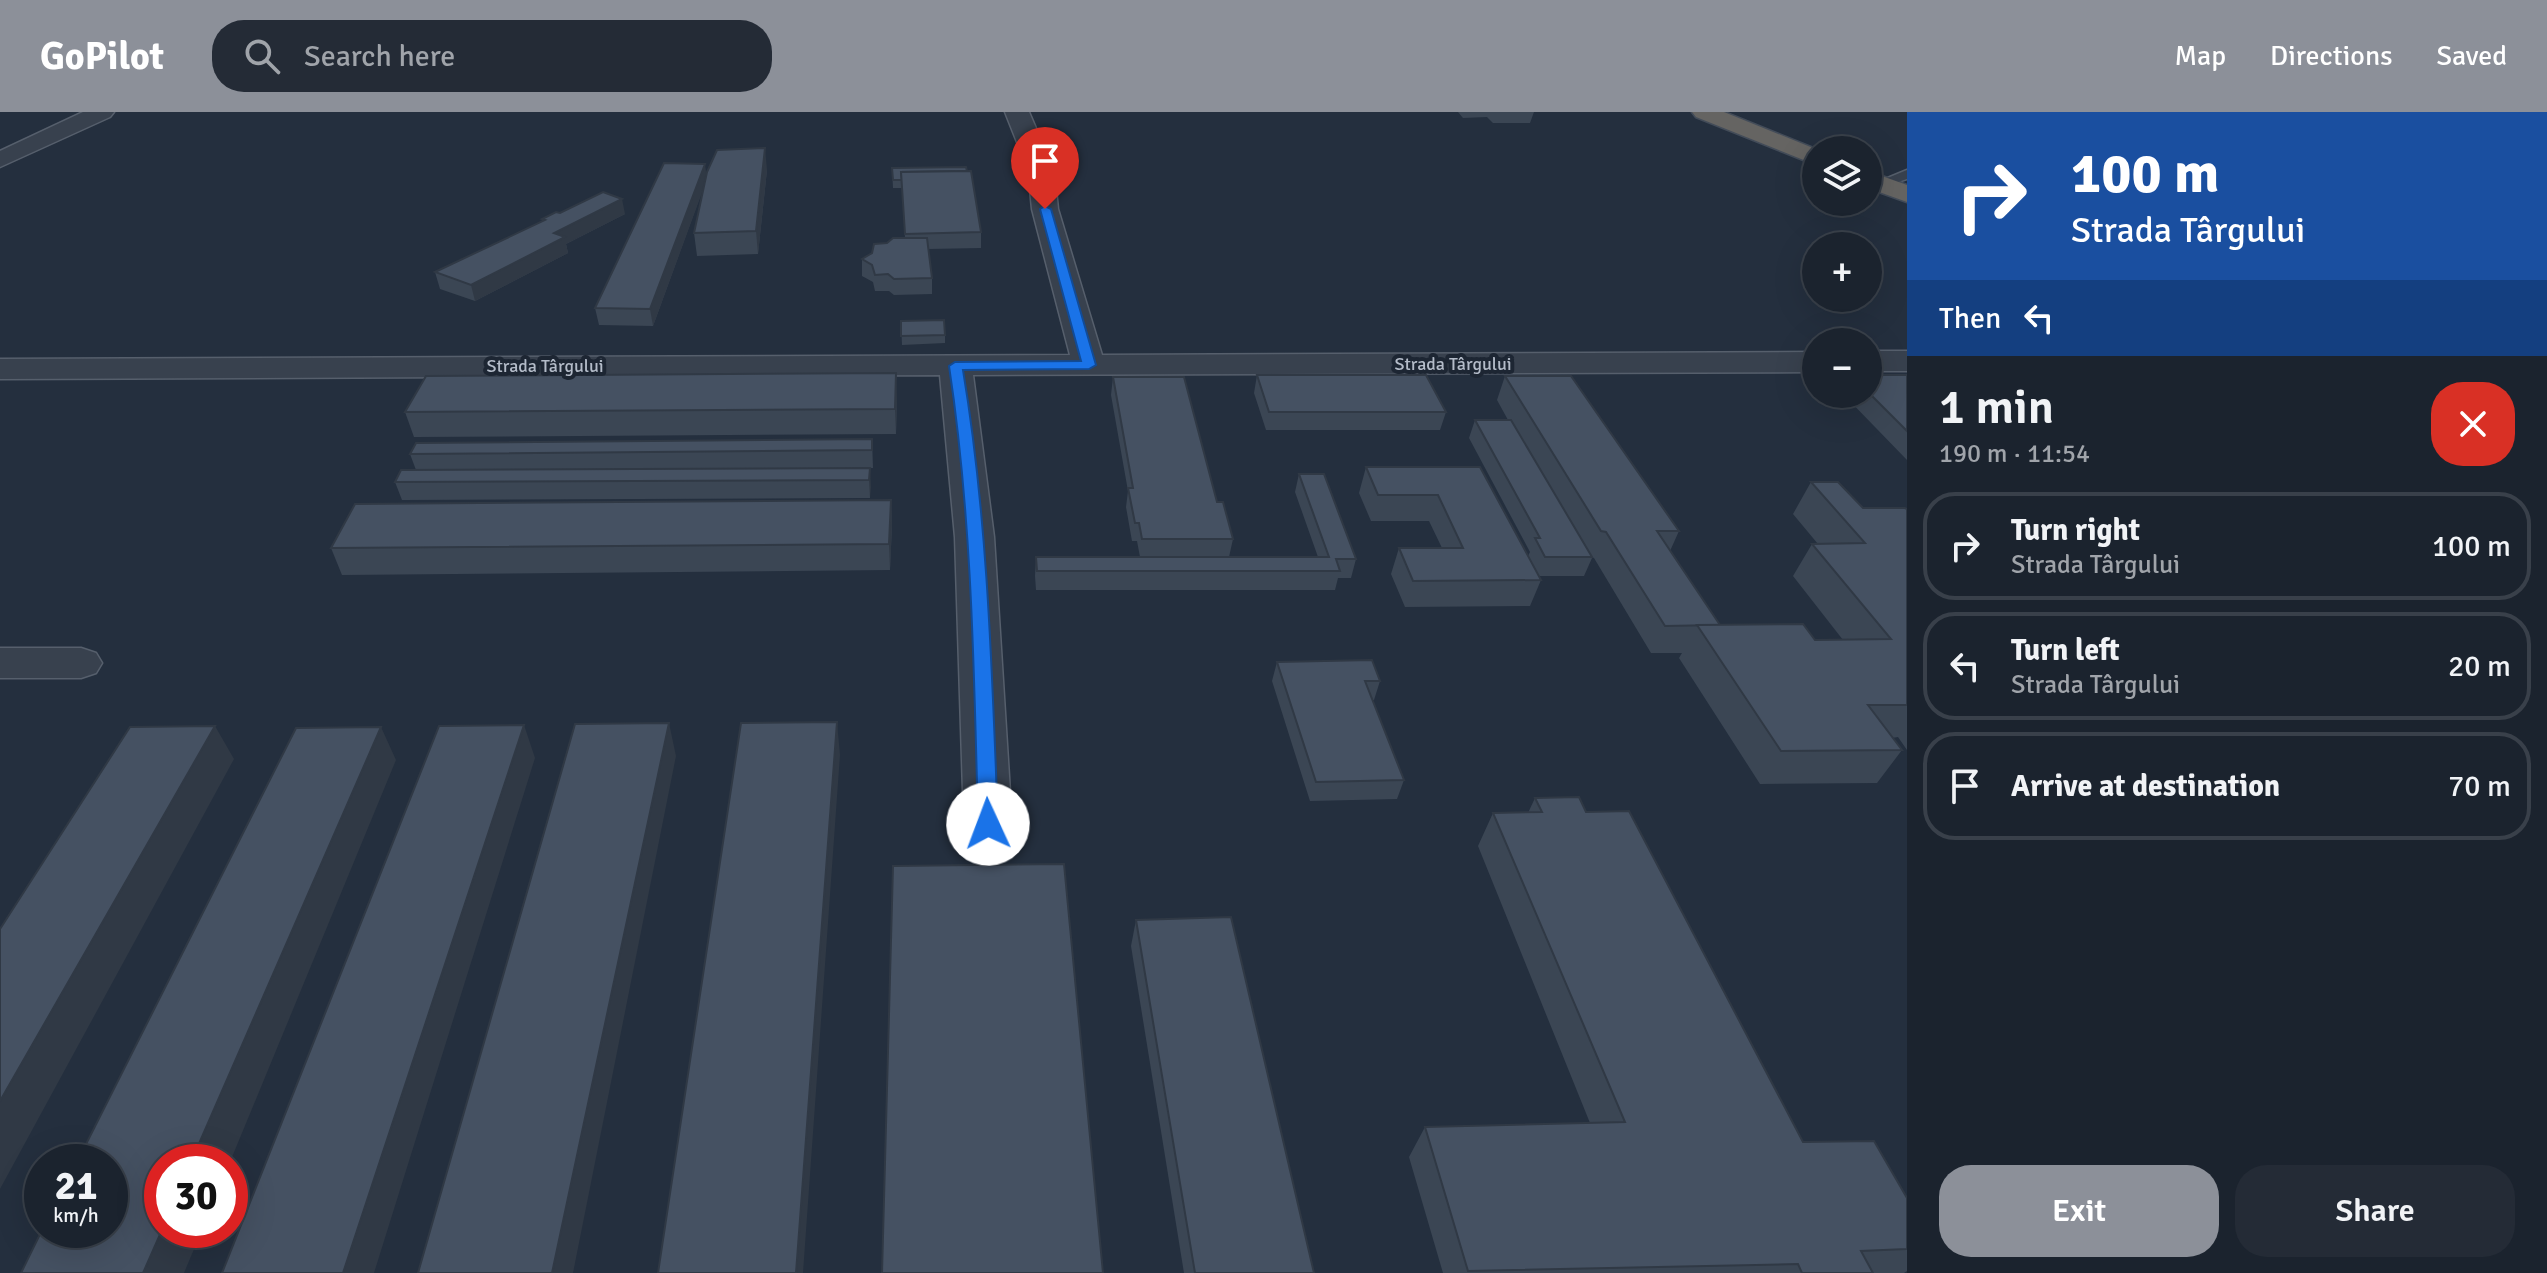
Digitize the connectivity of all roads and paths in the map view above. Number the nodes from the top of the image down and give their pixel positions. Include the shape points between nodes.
1 (102, 112) edge
2 (1017, 112) edge
3 (1704, 112) edge
4 (1802, 152) edge
5 (0, 160) edge
6 (1907, 174) edge
7 (1882, 179) edge
8 (1882, 184) edge
9 (1907, 194) edge
10 (1882, 361) edge
11 (1907, 361) edge
12 (1802, 362) edge
13 (1089, 365) junction
14 (955, 366) junction
15 (0, 369) edge
16 (0, 663) edge
17 (81, 663) dead end
18 (988, 824) dead end

1 - 5 street
2 - 13 street via 1041,170 1045,209
3 - 4 highway
6 - 7 lane
8 - 9 highway
10 - 11 street
12 - 13 street, Strada Târgului
13 - 14 street, Strada Târgului
14 - 15 street, Strada Târgului
14 - 18 street via 981,587
16 - 17 street

